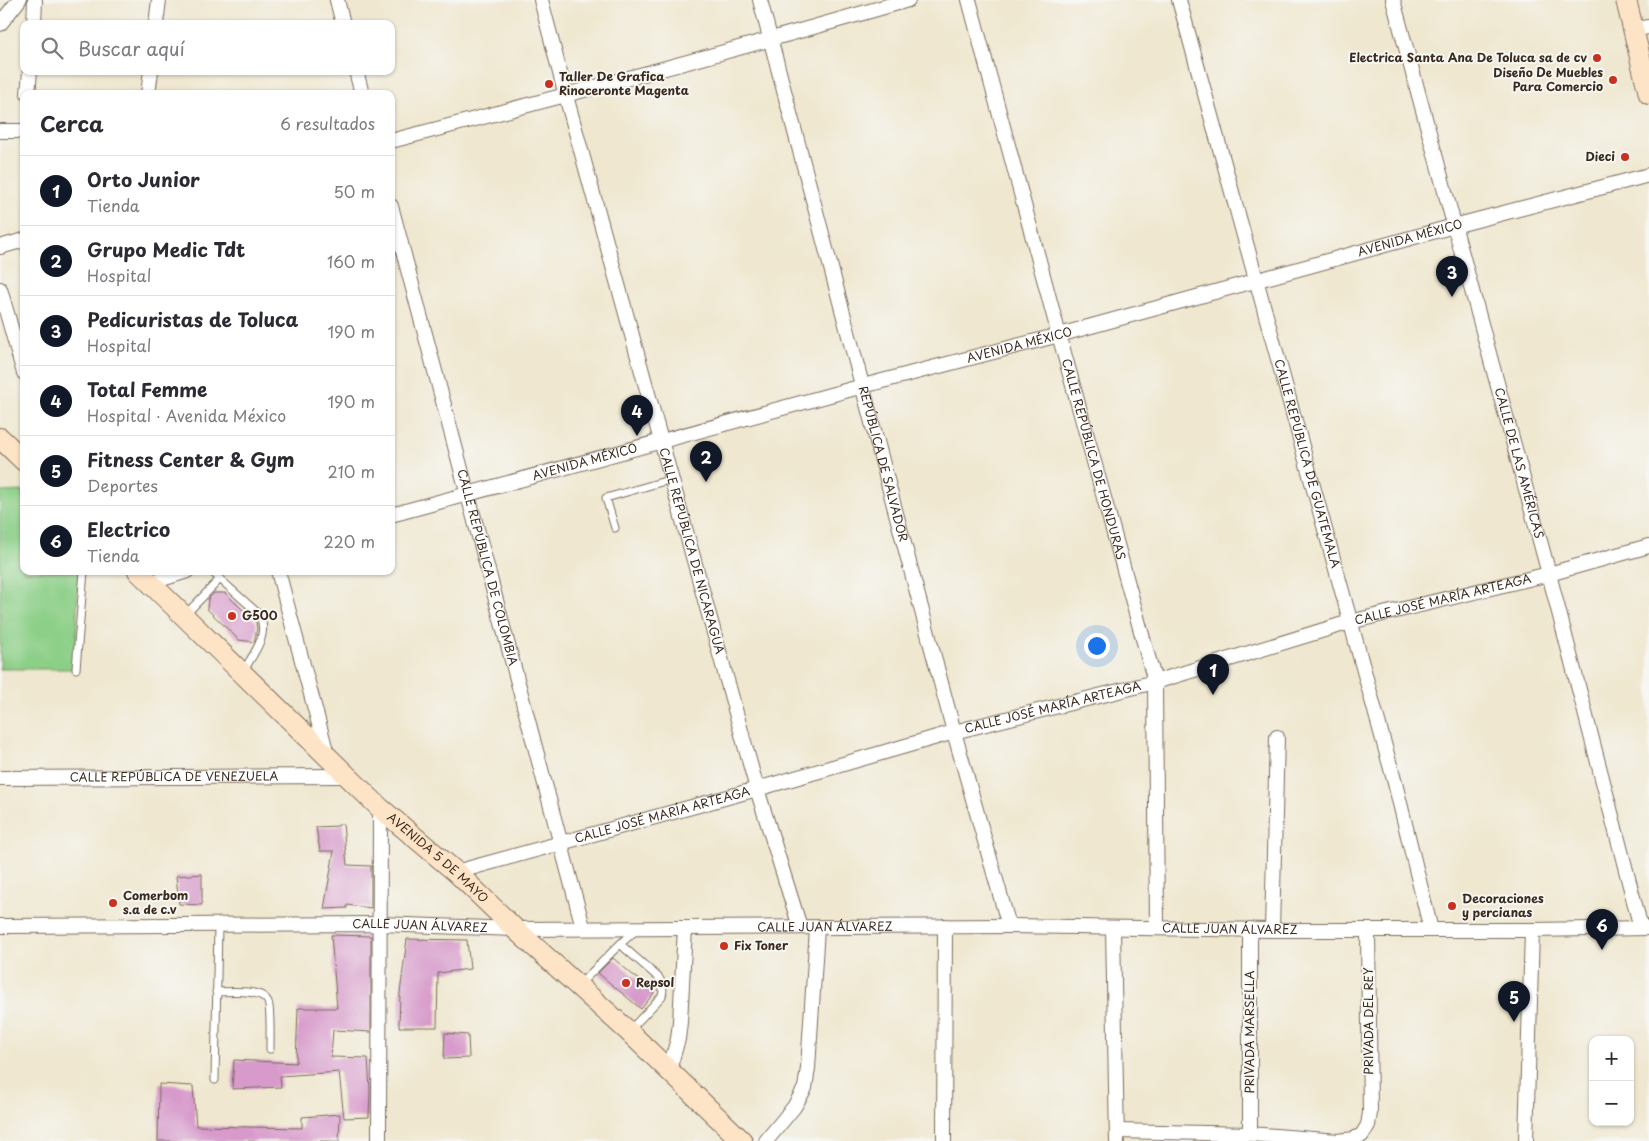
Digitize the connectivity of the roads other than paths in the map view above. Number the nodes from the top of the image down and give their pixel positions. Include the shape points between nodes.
1 (19, 0) edge
2 (35, 0) edge
3 (160, 0) edge
4 (337, 0) edge
5 (542, 0) edge
6 (760, 0) edge
7 (908, 0) edge
8 (969, 0) edge
9 (1179, 0) edge
10 (1393, 0) edge
11 (1626, 0) edge
12 (34, 20) edge
13 (157, 20) edge
14 (343, 20) edge
15 (0, 24) edge
16 (1642, 28) edge
17 (770, 40) junction
18 (30, 75) edge
19 (150, 75) edge
20 (357, 75) edge
21 (28, 90) edge
22 (148, 90) edge
23 (361, 90) edge
24 (1649, 94) edge
25 (566, 96) junction
26 (0, 131) edge
27 (20, 131) edge
28 (395, 140) edge
29 (1649, 175) edge
30 (395, 221) edge
31 (1454, 226) junction
32 (20, 241) edge
33 (0, 247) edge
34 (1258, 280) junction
35 (0, 289) edge
36 (1059, 336) junction
37 (20, 359) edge
38 (863, 386) junction
39 (0, 438) edge
40 (662, 441) junction
41 (20, 457) edge
42 (673, 479) junction
43 (468, 494) junction
44 (395, 513) edge
45 (614, 528) dead end
46 (1649, 546) edge
47 (1549, 574) junction
48 (84, 575) edge
49 (158, 575) edge
50 (216, 575) edge
51 (279, 575) edge
52 (143, 577) edge
53 (220, 579) junction
54 (184, 616) junction
55 (1350, 622) junction
56 (76, 669) dead end
57 (242, 673) junction
58 (1155, 682) junction
59 (954, 732) junction
60 (1277, 737) dead end
61 (327, 757) junction
62 (348, 776) junction
63 (0, 778) edge
64 (757, 789) junction
65 (380, 808) junction
66 (560, 844) junction
67 (456, 872) junction
68 (380, 924) junction
69 (218, 925) junction
70 (0, 926) edge
71 (945, 926) junction
72 (1009, 926) junction
73 (583, 927) junction
74 (800, 927) junction
75 (684, 928) junction
76 (817, 928) junction
77 (1113, 928) junction
78 (1156, 928) junction
79 (1645, 928) edge
80 (515, 929) junction
81 (637, 929) junction
82 (1250, 929) junction
83 (1272, 930) junction
84 (1368, 930) junction
85 (1431, 930) junction
86 (1532, 930) junction
87 (620, 944) junction
88 (578, 986) junction
89 (216, 992) junction
90 (628, 1031) junction
91 (270, 1050) dead end
92 (669, 1070) junction
93 (215, 1080) dead end
94 (1250, 1134) junction
95 (1117, 1136) edge
96 (380, 1141) edge
97 (742, 1141) edge
98 (766, 1141) edge
99 (944, 1141) edge
100 (1526, 1141) edge

1 - 15 street
2 - 12 street
3 - 13 street
4 - 14 street
5 - 25 street, CALLE REPÚBLICA DE NICARAGUA
6 - 17 street, REPÚBLICA DE SALVADOR
7 - 17 street
8 - 36 street, CALLE REPÚBLICA DE HONDURAS
9 - 34 street, CALLE REPÚBLICA DE GUATEMALA
10 - 31 street, CALLE DE LAS AMÉRICAS
11 - 16 main road
16 - 24 main road
17 - 25 street
17 - 38 street, REPÚBLICA DE SALVADOR
18 - 21 street
19 - 22 street
20 - 23 street
25 - 28 street
25 - 40 street, CALLE REPÚBLICA DE NICARAGUA
26 - 27 street
29 - 31 street, AVENIDA MÉXICO
30 - 43 street, CALLE REPÚBLICA DE COLOMBIA
31 - 34 street, AVENIDA MÉXICO
31 - 47 street, CALLE DE LAS AMÉRICAS
32 - 33 street
34 - 36 street, AVENIDA MÉXICO
34 - 55 street, CALLE REPÚBLICA DE GUATEMALA
35 - 37 street
36 - 38 street, AVENIDA MÉXICO
36 - 58 street, CALLE REPÚBLICA DE HONDURAS
38 - 40 street, AVENIDA MÉXICO
38 - 59 street, REPÚBLICA DE SALVADOR
39 - 41 main road
40 - 42 street, CALLE REPÚBLICA DE NICARAGUA
40 - 43 street, AVENIDA MÉXICO
42 - 45 lane via 606,498
42 - 64 street, CALLE REPÚBLICA DE NICARAGUA
43 - 44 street, AVENIDA MÉXICO
43 - 66 street, CALLE REPÚBLICA DE COLOMBIA
46 - 47 street, CALLE JOSÉ MARÍA ARTEAGA
47 - 55 street, CALLE JOSÉ MARÍA ARTEAGA
47 - 79 street, CALLE DE LAS AMÉRICAS
48 - 56 lane
49 - 52 street
50 - 53 lane
51 - 61 street
52 - 54 main road, AVENIDA 5 DE MAYO
53 - 54 lane
53 - 57 lane via 259,614 263,622 261,638
54 - 57 main road, AVENIDA 5 DE MAYO
55 - 58 street, CALLE JOSÉ MARÍA ARTEAGA
55 - 85 street, CALLE REPÚBLICA DE GUATEMALA
57 - 61 main road, AVENIDA 5 DE MAYO
58 - 59 street, CALLE JOSÉ MARÍA ARTEAGA
58 - 78 street, CALLE REPÚBLICA DE HONDURAS
59 - 64 street, CALLE JOSÉ MARÍA ARTEAGA
59 - 72 street, REPÚBLICA DE SALVADOR
60 - 83 street
61 - 62 main road, AVENIDA 5 DE MAYO
62 - 63 street, CALLE REPÚBLICA DE VENEZUELA
62 - 65 main road, AVENIDA 5 DE MAYO
64 - 66 street, CALLE JOSÉ MARÍA ARTEAGA
64 - 74 street, CALLE REPÚBLICA DE NICARAGUA
65 - 67 main road, AVENIDA 5 DE MAYO
65 - 68 street
66 - 67 street, CALLE JOSÉ MARÍA ARTEAGA
66 - 73 street, CALLE REPÚBLICA DE COLOMBIA
67 - 80 main road, AVENIDA 5 DE MAYO
68 - 69 street, CALLE JUAN ÁLVAREZ
68 - 80 street, CALLE JUAN ÁLVAREZ
68 - 96 street
69 - 70 street, CALLE JUAN ÁLVAREZ
69 - 89 lane
71 - 72 street, CALLE JUAN ÁLVAREZ
71 - 76 street, CALLE JUAN ÁLVAREZ
71 - 99 street
72 - 77 street, CALLE JUAN ÁLVAREZ
73 - 80 street, CALLE JUAN ÁLVAREZ
73 - 81 street, CALLE JUAN ÁLVAREZ
74 - 75 street, CALLE JUAN ÁLVAREZ
74 - 76 street, CALLE JUAN ÁLVAREZ
75 - 81 street, CALLE JUAN ÁLVAREZ
75 - 92 street via 680,1022
76 - 98 street via 805,1088
77 - 78 street, CALLE JUAN ÁLVAREZ
77 - 95 street
78 - 82 street, CALLE JUAN ÁLVAREZ
79 - 86 street, CALLE JUAN ÁLVAREZ
80 - 88 main road, AVENIDA 5 DE MAYO
81 - 87 lane
82 - 83 street, CALLE JUAN ÁLVAREZ
82 - 94 street, PRIVADA MARSELLA
83 - 84 street, CALLE JUAN ÁLVAREZ
84 - 85 street, CALLE JUAN ÁLVAREZ
84 - 94 street, PRIVADA DEL REY via 1368,1125 1362,1135 1338,1141
85 - 86 street, CALLE JUAN ÁLVAREZ
86 - 100 street
87 - 88 lane
87 - 90 lane via 659,978 664,990
88 - 90 main road, AVENIDA 5 DE MAYO
89 - 91 lane via 252,992 269,1002
89 - 93 lane
90 - 92 main road, AVENIDA 5 DE MAYO
92 - 97 main road, AVENIDA 5 DE MAYO
94 - 95 street

